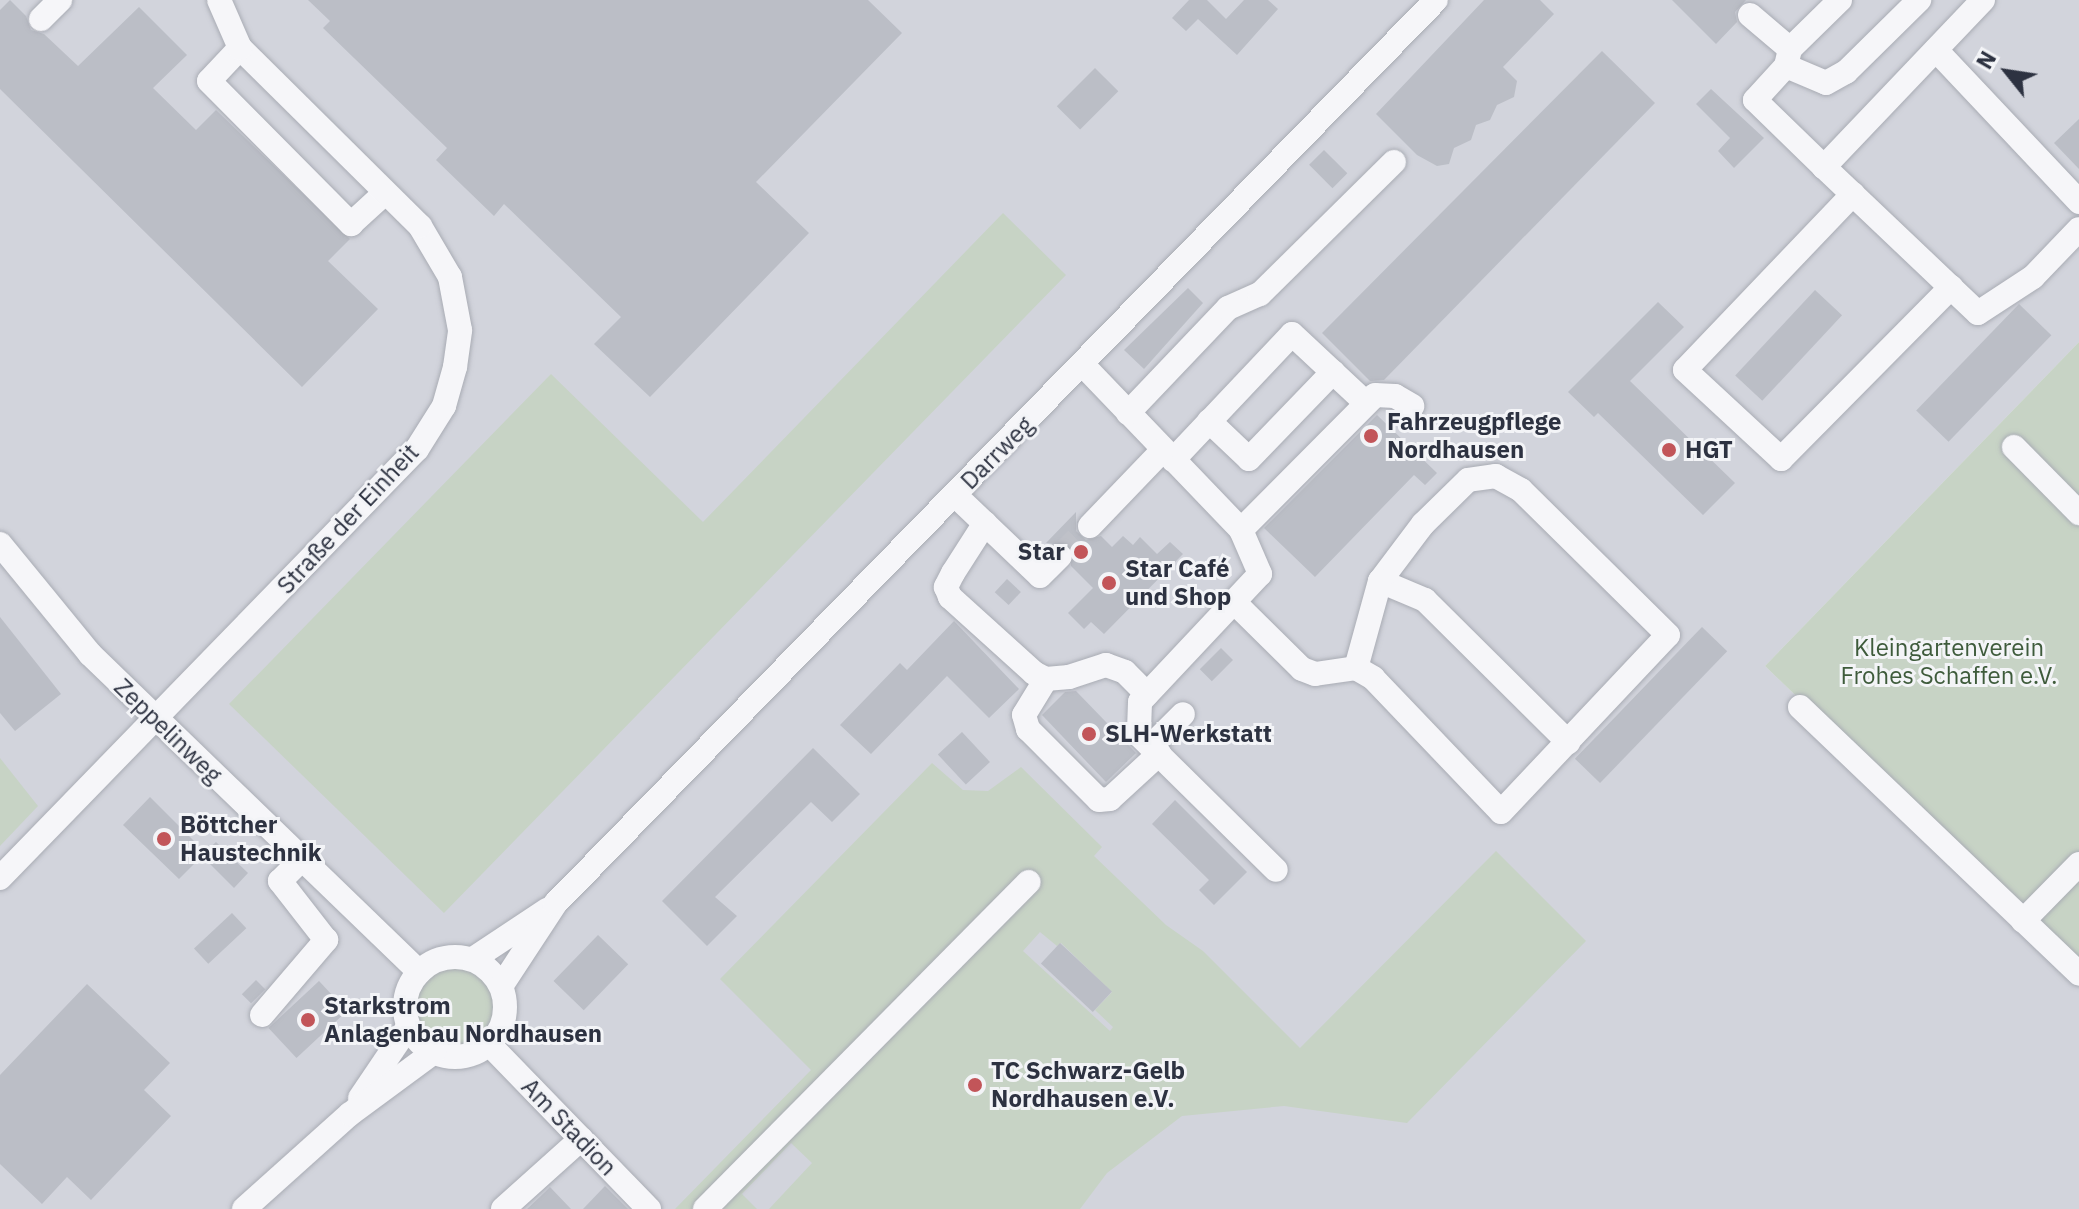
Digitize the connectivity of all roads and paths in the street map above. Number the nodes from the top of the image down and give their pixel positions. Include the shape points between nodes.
1 (60, 0) edge
2 (219, 0) edge
3 (1436, 0) edge
4 (1840, 0) edge
5 (1919, 0) edge
6 (1983, 0) edge
7 (1750, 15) dead end
8 (41, 19) dead end
9 (240, 48) junction
10 (1936, 50) junction
11 (1788, 58) junction
12 (1394, 162) dead end
13 (1824, 167) junction
14 (385, 193) junction
15 (1853, 194) junction
16 (2079, 202) edge
17 (2079, 229) edge
18 (1951, 287) junction
19 (1083, 365) junction
20 (1333, 372) junction
21 (1365, 402) junction
22 (1412, 406) dead end
23 (1128, 413) junction
24 (1209, 421) junction
25 (2014, 447) dead end
26 (1168, 455) junction
27 (955, 495) junction
28 (2079, 513) edge
29 (985, 523) junction
30 (1090, 526) tunnel mouth
31 (1241, 530) junction
32 (0, 544) edge
33 (1060, 556) tunnel mouth
34 (1380, 581) junction
35 (1234, 602) junction
36 (1356, 668) junction
37 (1046, 679) junction
38 (1147, 694) junction
39 (1800, 707) dead end
40 (1183, 714) dead end
41 (156, 719) junction
42 (1568, 742) junction
43 (1155, 750) junction
44 (300, 861) junction
45 (2079, 864) edge
46 (1276, 870) dead end
47 (0, 878) edge
48 (1029, 882) dead end
49 (555, 904) junction
50 (2023, 921) junction
51 (473, 959) junction
52 (419, 972) junction
53 (2079, 974) edge
54 (502, 985) junction
55 (262, 1015) dead end
56 (408, 1027) junction
57 (489, 1044) junction
58 (434, 1052) junction
59 (350, 1114) junction
60 (581, 1139) junction
61 (244, 1209) edge
62 (503, 1209) edge
63 (649, 1209) edge
64 (705, 1209) edge

1 - 8 street
2 - 9 street, Straße der Einheit
3 - 19 street, Darrweg
4 - 11 street
5 - 11 street via 1846,72 1826,83
6 - 10 street
7 - 11 street
9 - 14 street, Straße der Einheit
9 - 14 street via 209,81 351,224
10 - 13 street
10 - 16 street
11 - 13 street via 1755,100
12 - 23 street via 1260,294 1228,308
13 - 15 street
14 - 41 street, Straße der Einheit via 420,226 450,277 460,330 444,406 391,477
15 - 18 street
15 - 18 street via 1685,370 1781,459
17 - 18 street via 2033,277 1978,313
19 - 23 street
19 - 27 street, Darrweg
20 - 21 street
20 - 24 street via 1249,459
20 - 24 street via 1292,334
21 - 22 street via 1375,395 1395,396
21 - 31 street
23 - 26 street
24 - 26 street
25 - 28 street
26 - 30 street
26 - 31 street
27 - 29 street
27 - 49 street, Darrweg
29 - 33 street via 1040,576
29 - 37 street via 946,587 950,597
31 - 35 street via 1260,574
32 - 41 street, Zeppelinweg via 90,654
34 - 36 street
34 - 42 street via 1425,600
34 - 42 street via 1423,524 1468,480 1496,476 1521,490 1668,635
35 - 36 street via 1302,669 1315,674
35 - 38 street
36 - 42 street via 1373,678 1501,812
37 - 38 street via 1106,665 1125,672
37 - 43 street via 1024,715 1028,729 1099,800 1110,799
38 - 43 street via 1140,702 1139,735
39 - 50 street
40 - 43 street
41 - 44 street, Zeppelinweg
41 - 47 street, Straße der Einheit
43 - 46 street
44 - 52 street, Zeppelinweg
44 - 55 street via 280,881 326,940
45 - 50 street
48 - 64 street
49 - 51 street, Darrweg
49 - 54 street, Darrweg
50 - 53 street
51 - 52 street, Darrweg via 444,957
51 - 54 street
52 - 56 street via 405,1001
54 - 57 street via 505,1017
56 - 58 street
56 - 59 street
57 - 58 street via 463,1057
57 - 60 street, Am Stadion
58 - 59 street
59 - 61 street
60 - 62 street
60 - 63 street, Am Stadion

